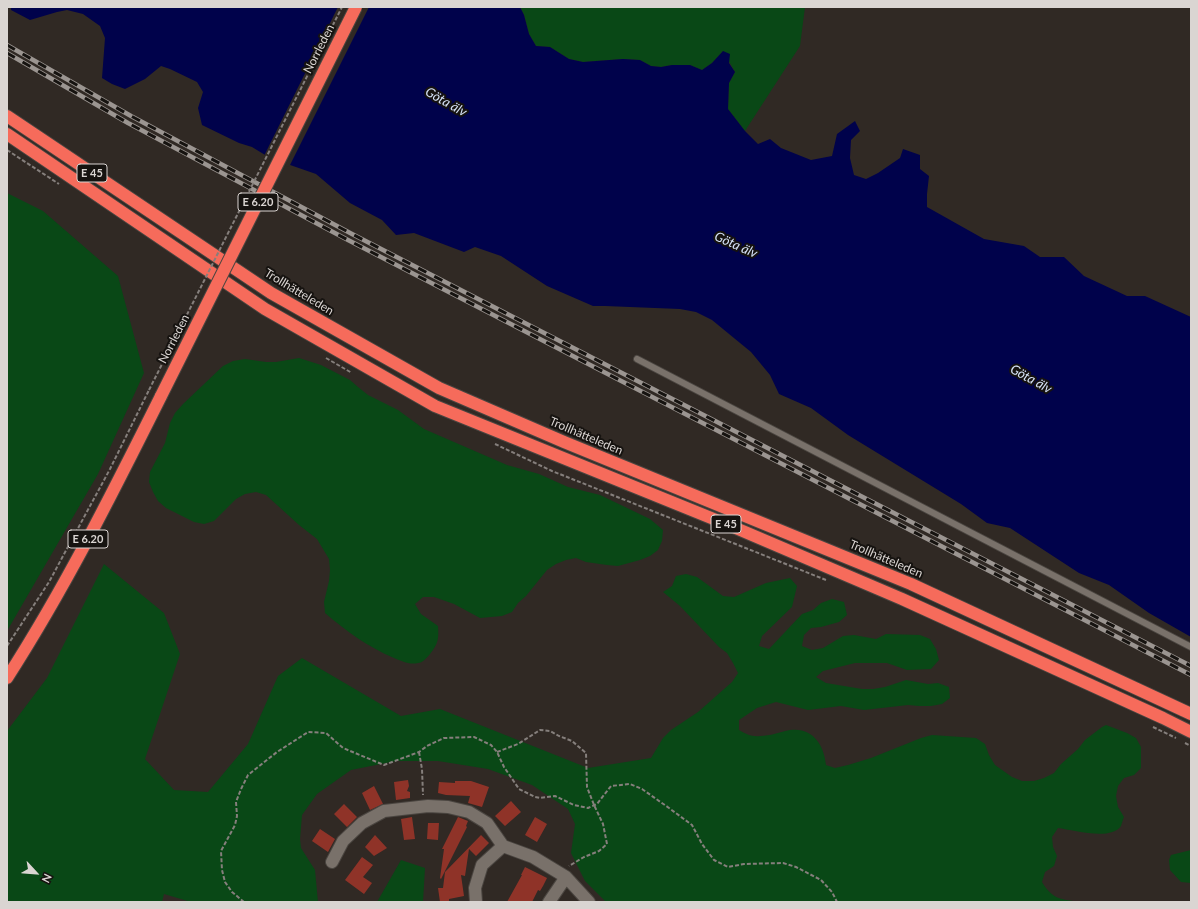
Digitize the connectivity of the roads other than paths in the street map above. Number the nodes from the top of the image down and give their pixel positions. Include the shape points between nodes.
1 (356, 7) edge
2 (7, 116) edge
3 (7, 134) edge
4 (637, 359) dead end
5 (1191, 647) edge
6 (7, 678) edge
7 (1191, 714) edge
8 (1191, 732) edge
9 (503, 846) junction
10 (332, 862) dead end
11 (566, 877) junction
12 (476, 902) edge
13 (549, 902) edge
14 (589, 902) edge

1 - 6 highway, Norrleden / E 6.20, bridge via 109,499 61,590
2 - 7 highway, Trollhätteleden / E 45 via 271,293 439,388 911,584
3 - 8 highway, E 45 via 265,309 435,406 731,526 902,599
4 - 5 lane
9 - 10 street via 488,823 469,812 448,807 423,807 384,811 362,823 343,841
9 - 11 street via 533,857
9 - 12 street via 482,865 475,888
11 - 13 street
11 - 14 street

